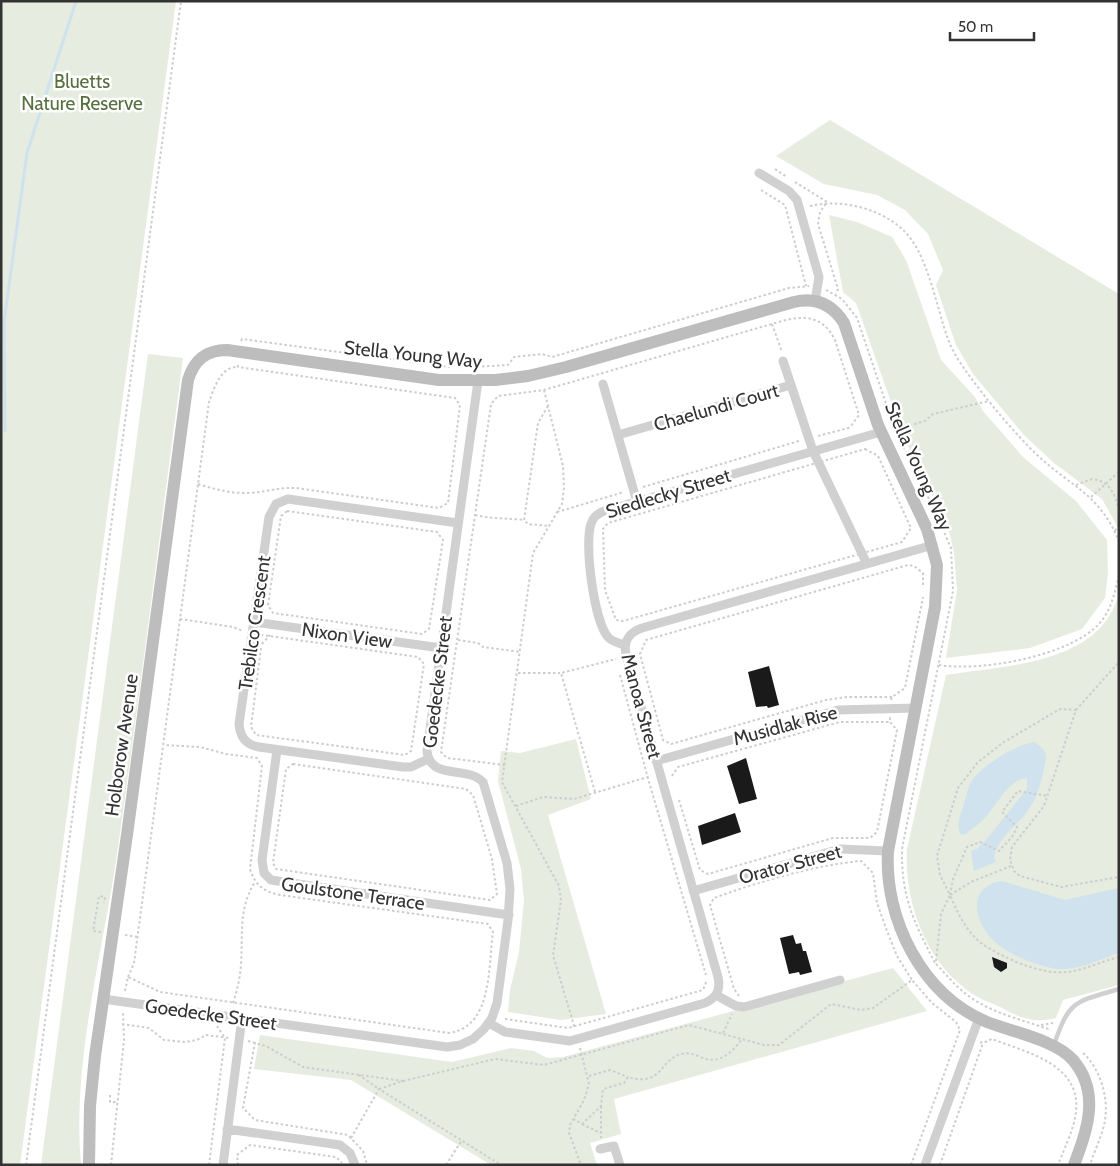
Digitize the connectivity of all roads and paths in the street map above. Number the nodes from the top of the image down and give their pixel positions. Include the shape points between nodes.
1 (181, 1) edge
2 (774, 169) dead end
3 (759, 173) dead end
4 (761, 190) dead end
5 (827, 202) junction
6 (800, 209) junction
7 (787, 212) junction
8 (806, 286) junction
9 (818, 288) junction
10 (836, 294) junction
11 (816, 301) junction
12 (772, 324) junction
13 (222, 350) joint
14 (240, 352) junction
15 (783, 362) joint
16 (238, 367) junction
17 (457, 368) dead end
18 (465, 368) dead end
19 (478, 381) junction
20 (603, 384) dead end
21 (790, 385) junction
22 (544, 390) junction
23 (989, 401) junction
24 (548, 406) junction
25 (851, 426) junction
26 (895, 430) junction
27 (880, 432) junction
28 (618, 435) junction
29 (808, 439) junction
30 (856, 439) junction
31 (812, 451) junction
32 (860, 451) junction
33 (818, 463) junction
34 (1119, 472) edge
35 (1106, 483) junction
36 (198, 484) junction
37 (1076, 485) junction
38 (634, 490) junction
39 (1091, 497) junction
40 (637, 502) junction
41 (1119, 510) edge
42 (287, 511) joint
43 (557, 512) junction
44 (475, 515) junction
45 (524, 520) junction
46 (458, 523) junction
47 (1119, 524) edge
48 (549, 526) junction
49 (1115, 532) junction
50 (1119, 542) edge
51 (933, 545) junction
52 (862, 553) junction
53 (867, 564) junction
54 (908, 565) dead end
55 (1119, 575) edge
56 (180, 619) junction
57 (254, 622) junction
58 (252, 634) junction
59 (270, 636) junction
60 (458, 640) junction
61 (625, 645) junction
62 (441, 648) junction
63 (521, 652) junction
64 (640, 654) junction
65 (626, 657) junction
66 (924, 662) junction
67 (1119, 662) edge
68 (939, 665) junction
69 (619, 668) dead end
70 (561, 673) junction
71 (518, 674) junction
72 (892, 697) dead end
73 (916, 708) junction
74 (1076, 710) junction
75 (890, 722) dead end
76 (164, 745) junction
77 (277, 750) junction
78 (428, 759) junction
79 (656, 761) junction
80 (293, 764) joint
81 (505, 765) junction
82 (672, 776) dead end
83 (648, 778) junction
84 (595, 792) junction
85 (678, 795) dead end
86 (1048, 796) junction
87 (516, 806) junction
88 (848, 837) dead end
89 (888, 851) junction
90 (1011, 866) junction
91 (1119, 877) edge
92 (256, 882) junction
93 (693, 891) junction
94 (950, 895) junction
95 (509, 915) junction
96 (1119, 957) edge
97 (128, 977) junction
98 (840, 980) dead end
99 (912, 980) junction
100 (1119, 989) edge
101 (716, 995) junction
102 (103, 999) junction
103 (124, 1002) junction
104 (232, 1003) junction
105 (736, 1006) junction
106 (242, 1018) junction
107 (979, 1018) junction
108 (491, 1021) junction
109 (1062, 1021) junction
110 (122, 1024) junction
111 (1038, 1025) dead end
112 (217, 1027) dead end
113 (574, 1027) junction
114 (723, 1033) junction
115 (206, 1035) dead end
116 (742, 1039) junction
117 (578, 1040) junction
118 (1053, 1046) junction
119 (582, 1055) junction
120 (359, 1075) junction
121 (589, 1076) junction
122 (628, 1077) junction
123 (403, 1081) junction
124 (379, 1089) junction
125 (110, 1095) dead end
126 (117, 1102) junction
127 (601, 1106) junction
128 (573, 1119) junction
129 (582, 1124) junction
130 (227, 1129) junction
131 (600, 1133) junction
132 (351, 1138) junction
133 (462, 1140) junction
134 (602, 1149) joint
135 (26, 1165) edge
136 (89, 1165) edge
137 (111, 1165) edge
138 (209, 1165) edge
139 (223, 1165) edge
140 (238, 1165) edge
141 (344, 1165) edge
142 (355, 1165) edge
143 (367, 1165) edge
144 (446, 1165) edge
145 (501, 1165) edge
146 (581, 1165) edge
147 (620, 1165) edge
148 (912, 1165) edge
149 (926, 1165) edge
150 (940, 1165) edge
151 (1058, 1165) edge
152 (1074, 1165) edge

1 - 135 path
2 - 5 path
3 - 6 street via 792,193
4 - 7 path via 785,205
5 - 6 path
5 - 10 path via 820,212 818,224 838,289
5 - 23 path via 876,214 902,229 917,251 948,341
6 - 7 path
6 - 9 street via 819,274
7 - 8 path
8 - 9 path
8 - 18 path via 552,357 542,354 514,357 508,365
9 - 10 path
9 - 11 street
10 - 26 path via 857,318
11 - 19 street, Stella Young Way via 795,302 547,372
11 - 27 street, Stella Young Way via 832,308 844,323
12 - 15 path via 780,340
12 - 22 path
12 - 25 path via 798,317 811,318 831,332 859,415
13 - 14 street, Stella Young Way
13 - 102 street, Holborow Avenue via 201,358 188,380
14 - 16 path
14 - 17 path via 242,339
14 - 19 street, Stella Young Way via 420,378
15 - 21 street, Chaelundi Court
16 - 36 path via 225,371 212,393
16 - 36 path via 455,398 460,405 448,503 439,508 281,487 236,493
19 - 46 street, Goedecke Street
20 - 28 street
21 - 28 street, Chaelundi Court
21 - 29 street
22 - 24 path
22 - 44 path via 498,396 491,404
23 - 26 path via 933,414 924,421
23 - 37 path via 1035,453
24 - 43 path via 563,466 562,504
24 - 45 path via 538,423
25 - 29 path
25 - 30 path
26 - 68 path via 950,548 953,592
27 - 30 street, Siedlecky Street
27 - 51 street, Stella Young Way
28 - 38 street
29 - 31 street
29 - 38 path
30 - 31 street, Siedlecky Street
30 - 32 path
31 - 33 street
31 - 40 street, Siedlecky Street
32 - 33 path
32 - 52 path via 878,456 911,528 902,542
33 - 52 street
33 - 52 path via 608,523 603,529 605,590 616,620 623,621
34 - 35 path
35 - 37 path via 1092,479
35 - 39 path
35 - 41 path
36 - 56 path
37 - 39 path
38 - 40 street
38 - 43 path
39 - 49 path
40 - 61 street, Siedlecky Street via 598,514 589,531 590,581 603,628 610,640
42 - 42 path via 281,516 268,605 273,613 422,634 429,630 443,540 437,532
43 - 48 path
44 - 45 path
44 - 60 path
45 - 48 path via 528,524
46 - 57 street, Trebilco Crescent via 291,499 278,502 269,517
46 - 62 street, Goedecke Street
47 - 49 path
48 - 63 path via 533,553
49 - 50 path
51 - 53 street, Manoa Street
51 - 66 street, Stella Young Way via 937,591
52 - 53 street
53 - 61 street, Manoa Street via 636,630
54 - 64 path via 646,640
55 - 68 path via 1106,614 1099,624 1069,645 1053,652 974,666
56 - 58 path via 234,627
56 - 76 path
57 - 58 street, Trebilco Crescent
57 - 62 street, Nixon View
58 - 59 path
58 - 77 street, Trebilco Crescent via 240,731 248,744
59 - 59 path via 418,657 424,664 412,751 405,754 256,735 251,727 262,642
60 - 63 path
60 - 81 path via 442,755
61 - 65 street, Manoa Street
62 - 78 street, Goedecke Street
63 - 71 path
64 - 65 path
64 - 72 path via 663,740 671,744 826,700
65 - 70 path
65 - 79 street, Manoa Street
66 - 68 path
66 - 73 street, Stella Young Way
67 - 74 path
68 - 94 path via 902,849 902,875 914,923 935,964 941,914
69 - 83 path
70 - 71 path
70 - 84 path
71 - 81 path
73 - 79 street, Musidlak Rise via 838,710
73 - 89 street, Stella Young Way
74 - 86 path
74 - 94 path via 1060,709 1004,742 978,762 958,788 937,856 940,876
75 - 82 path via 840,722 678,767
76 - 92 path via 200,746 257,758 262,766 249,860
76 - 97 path via 134,963
77 - 78 street, Trebilco Crescent via 403,767
77 - 95 street, Goulstone Terrace via 262,860 264,873 271,880
78 - 95 street, Goedecke Street via 438,769 472,775 484,786 506,863
79 - 93 street, Manoa Street
80 - 80 path via 286,769 273,863 276,869 490,900 497,894 474,795 466,789
81 - 87 path via 502,782
83 - 84 path
83 - 113 path via 707,980 703,990
84 - 87 path via 574,799 543,797
85 - 88 path via 700,870 708,874 833,838
86 - 90 path via 1012,847
86 - 94 path via 1018,791 1002,812 1017,827 1012,836 998,851 980,842 967,847
87 - 113 path via 559,886 561,900 553,955
89 - 93 street, Orator Street via 840,849
89 - 107 street, Stella Young Way via 890,892 913,953 939,990
90 - 91 path via 1020,876 1061,887
90 - 94 path via 971,882
92 - 104 path via 243,910 241,967
92 - 104 path via 265,890 280,895 488,924 493,932 484,1001 474,1021 463,1030 449,1033
93 - 101 street, Manoa Street via 718,977
94 - 96 path via 958,914 981,942 1038,969 1068,972
95 - 108 street, Goedecke Street via 497,1003
97 - 103 path
97 - 104 path via 160,992
98 - 105 street via 748,1006
99 - 105 path via 887,931 873,873 860,861 826,865 714,898 710,906 734,989 740,998
99 - 116 path via 873,1008 861,1010 831,1004 779,1045
99 - 148 path via 932,1003 956,1022 960,1030
100 - 109 lane via 1076,1002
101 - 105 street
101 - 117 street via 705,1003
102 - 103 street, Goedecke Street
102 - 136 street, Holborow Avenue via 91,1098
103 - 106 street, Goedecke Street
103 - 110 path
105 - 114 path
106 - 108 street, Goedecke Street via 447,1047 479,1035
106 - 130 street
107 - 118 street, Stella Young Way
107 - 149 street
108 - 113 path
108 - 117 street via 510,1033
109 - 111 path
109 - 118 lane
110 - 115 path via 149,1028 164,1040 185,1042
110 - 126 path via 124,1040
112 - 138 path via 225,1038
113 - 117 path
114 - 116 path
114 - 119 path via 689,1025
116 - 122 path via 728,1055 710,1060 690,1053 680,1054 660,1074 640,1080
117 - 119 path
118 - 152 street, Stella Young Way via 1077,1065 1089,1096 1089,1122
119 - 121 path
119 - 123 path via 544,1065 495,1059
120 - 123 path
120 - 124 path
120 - 132 path via 303,1067 255,1042 243,1108 254,1120 335,1132
121 - 122 path via 610,1070
121 - 128 path via 586,1095
122 - 127 path via 624,1083 603,1089
123 - 124 path
124 - 132 path
124 - 133 path
125 - 126 path via 110,1102
126 - 137 path
127 - 129 path
127 - 131 path
128 - 129 path
128 - 146 path via 569,1133
129 - 131 path
130 - 139 street
130 - 142 street via 340,1145 350,1153
131 - 134 path
132 - 143 path via 363,1151
133 - 144 path
133 - 145 path
134 - 147 street via 614,1146
140 - 141 path via 237,1155 250,1145 336,1157
150 - 151 path via 983,1043 992,1040 1050,1061 1073,1088 1075,1117

